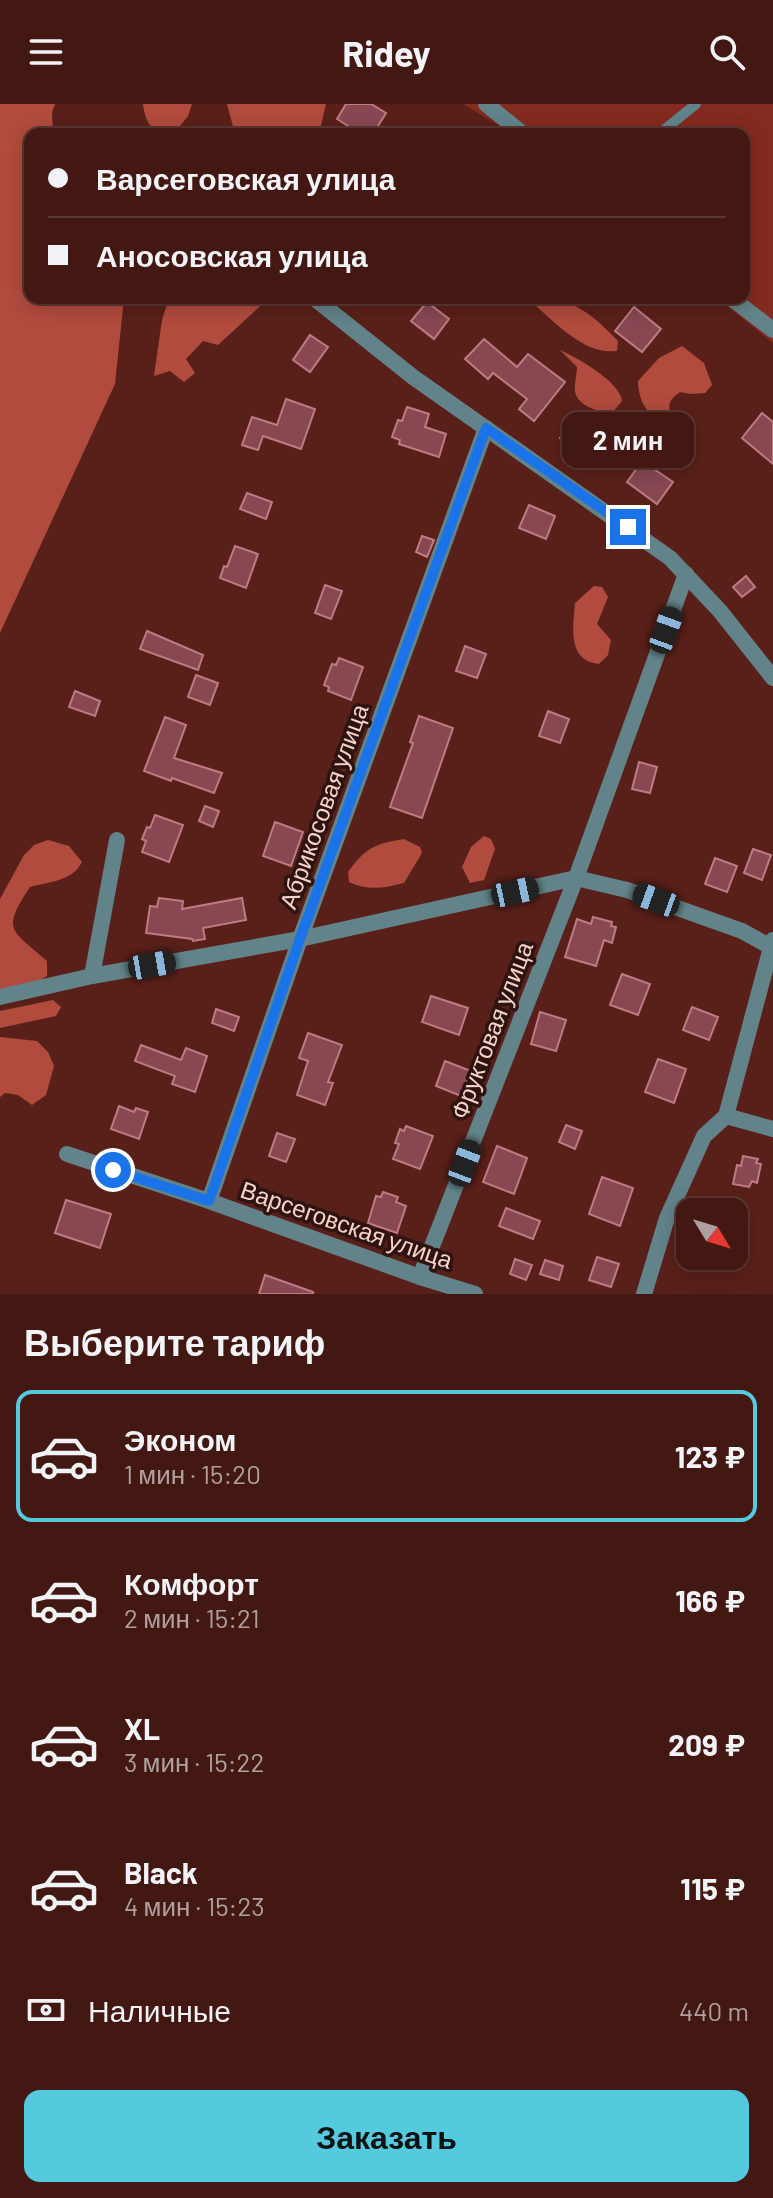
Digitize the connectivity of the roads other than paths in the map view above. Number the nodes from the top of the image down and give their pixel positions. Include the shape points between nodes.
1 (486, 104) edge
2 (696, 104) edge
3 (516, 128) edge
4 (666, 128) edge
5 (322, 304) edge
6 (739, 304) edge
7 (773, 330) edge
8 (486, 428) junction
9 (686, 574) junction
10 (773, 678) edge
11 (117, 840) dead end
12 (576, 878) junction
13 (300, 939) junction
14 (772, 943) edge
15 (92, 976) junction
16 (0, 997) edge
17 (726, 1116) junction
18 (773, 1129) edge
19 (67, 1154) dead end
20 (209, 1201) junction
21 (420, 1277) junction
22 (475, 1294) edge
23 (644, 1294) edge

1 - 3 street
2 - 4 lane
5 - 8 street
6 - 7 street
8 - 9 street
8 - 13 street, Абрикосовая улица
9 - 10 street
9 - 12 street, Фруктовая улица
11 - 15 street
12 - 13 street
12 - 14 street via 641,895
12 - 21 street, Фруктовая улица
13 - 15 street
13 - 20 street, Абрикосовая улица
14 - 17 street
15 - 16 street
17 - 18 street
17 - 23 street via 704,1136 667,1218
19 - 20 street, Варсеговская улица
20 - 21 street, Варсеговская улица
21 - 22 street, Варсеговская улица

